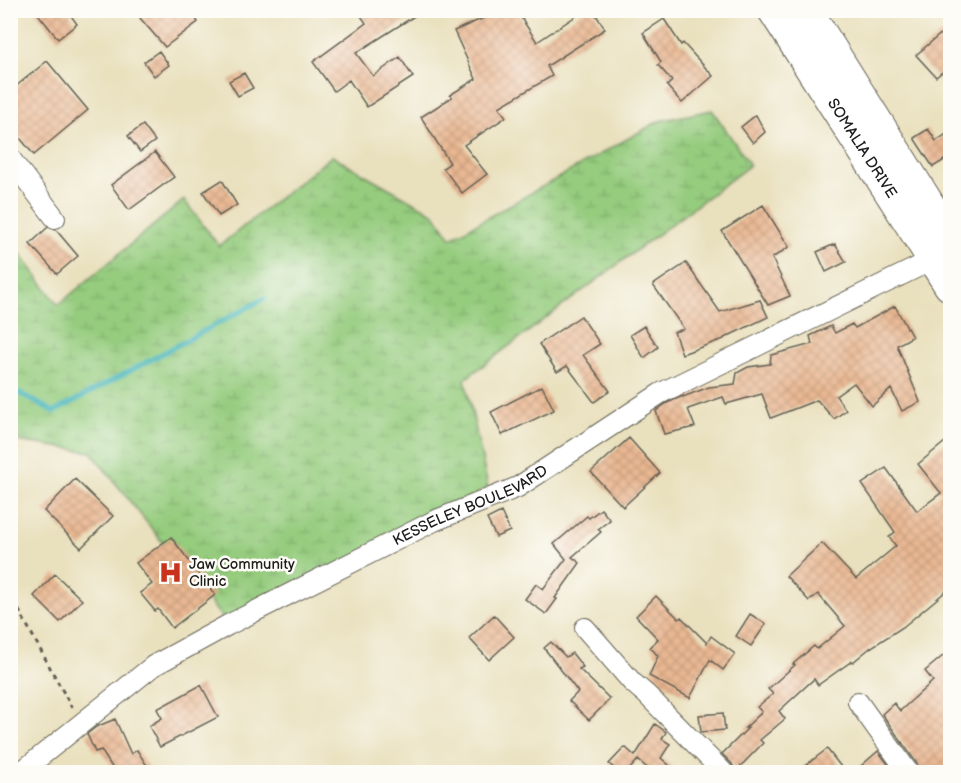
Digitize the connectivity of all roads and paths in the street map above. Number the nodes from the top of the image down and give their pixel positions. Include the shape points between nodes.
1 (774, 10) edge
2 (806, 10) edge
3 (10, 158) edge
4 (55, 218) dead end
5 (942, 249) edge
6 (951, 285) edge
7 (10, 594) edge
8 (585, 628) dead end
9 (858, 702) dead end
10 (81, 725) junction
11 (21, 772) edge
12 (723, 772) edge
13 (908, 772) edge

1 - 5 main road, SOMALIA DRIVE
2 - 5 main road, SOMALIA DRIVE
3 - 4 street
5 - 6 main road, SOMALIA DRIVE
5 - 10 street, KESSELEY BOULEVARD via 661,393 518,487 434,521 153,666
7 - 10 path
8 - 12 street
9 - 13 street
10 - 11 street, KESSELEY BOULEVARD

